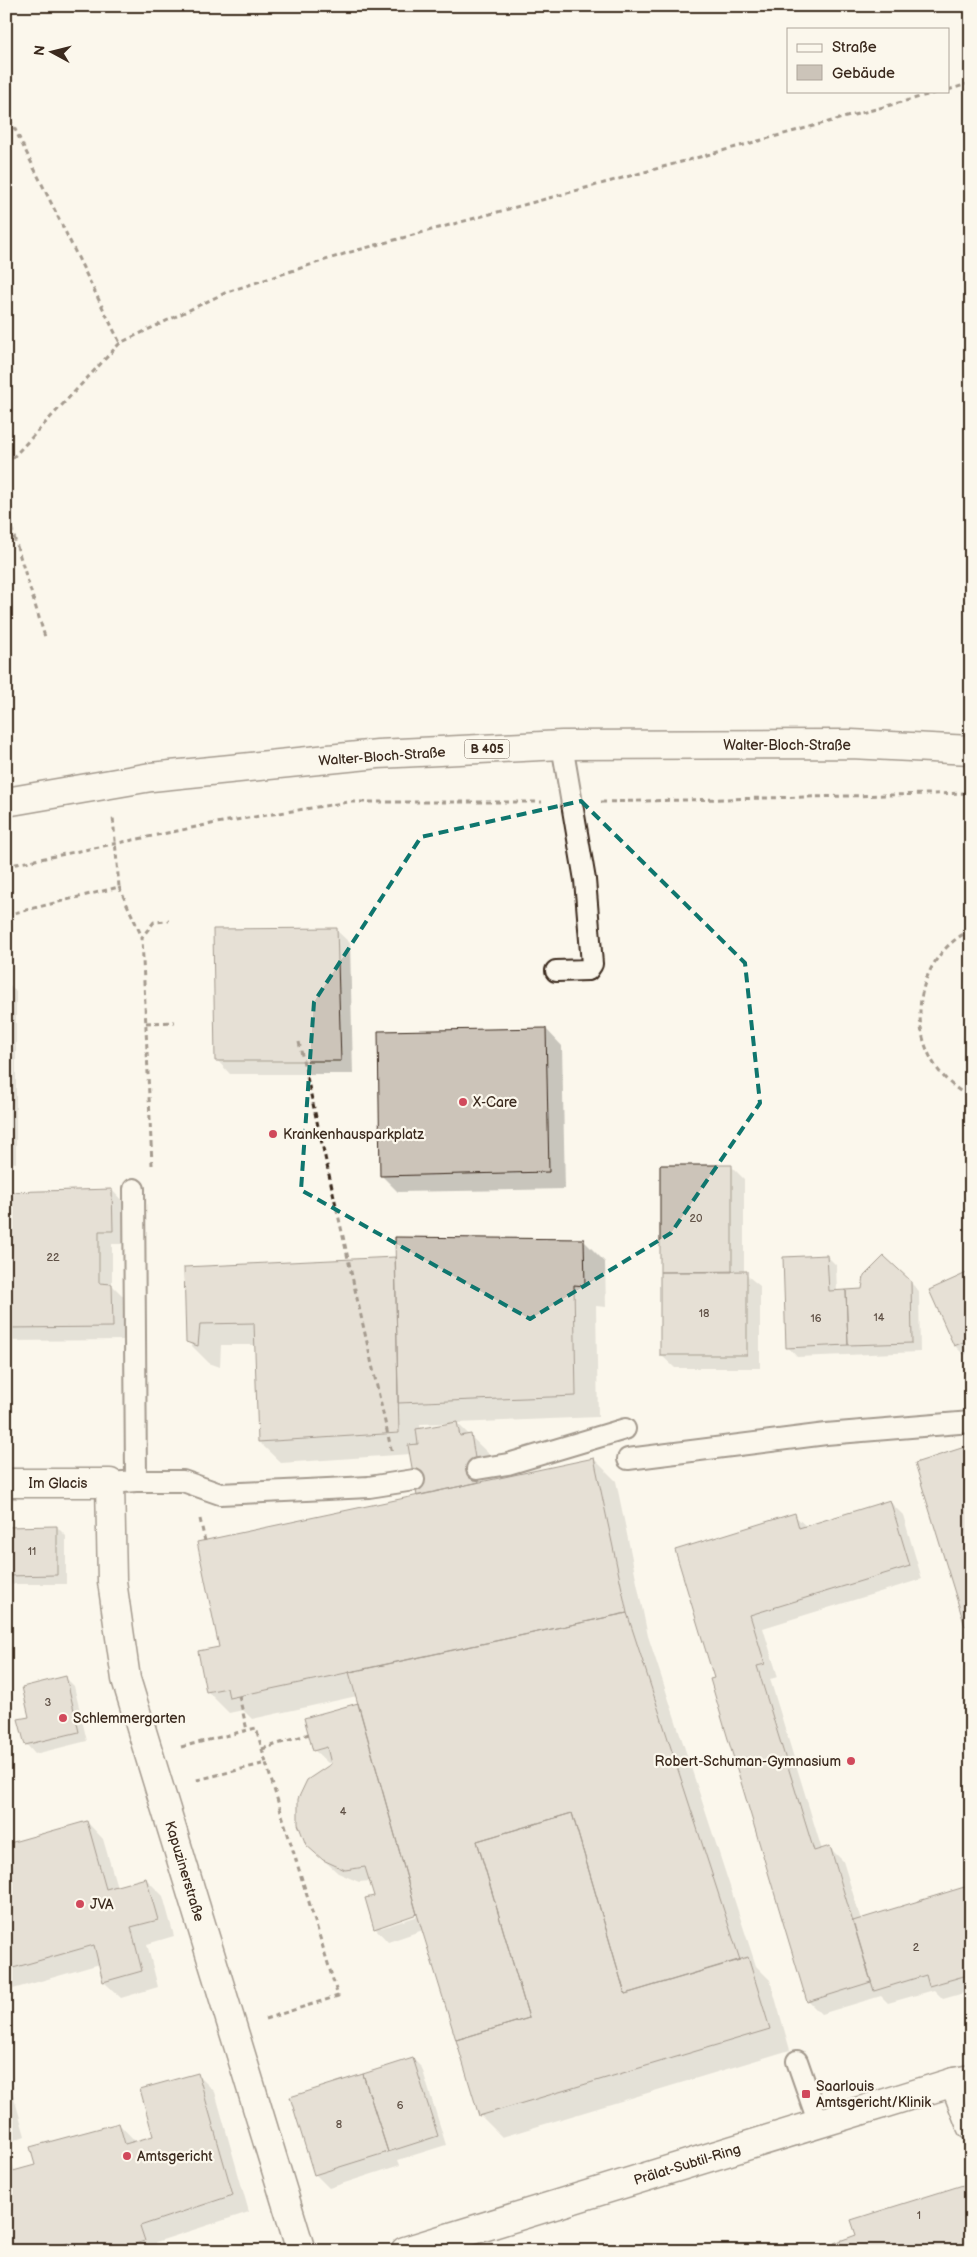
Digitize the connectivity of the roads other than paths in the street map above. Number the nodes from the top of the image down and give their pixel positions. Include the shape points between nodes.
1 (562, 745) junction
2 (971, 750) edge
3 (6, 802) edge
4 (556, 972) dead end
5 (134, 1189) dead end
6 (971, 1422) edge
7 (625, 1429) dead end
8 (628, 1459) dead end
9 (477, 1469) dead end
10 (406, 1481) road end
11 (123, 1482) junction
12 (6, 1484) edge
13 (797, 2061) dead end
14 (963, 2081) edge
15 (819, 2124) junction
16 (971, 2126) edge
17 (432, 2247) edge
18 (301, 2251) edge
19 (405, 2251) edge

1 - 2 street, Walter-Bloch-Straße / B 405 via 850,744
1 - 3 street, Walter-Bloch-Straße / B 405 via 378,754 151,777
1 - 4 lane via 585,880 592,964 588,970
5 - 11 lane
6 - 8 lane via 826,1434
7 - 9 lane via 508,1464
10 - 11 lane via 369,1487 220,1494 183,1481
11 - 12 street, Im Glacis
11 - 18 street, Kapuzinerstraße via 112,1581 126,1679
13 - 15 lane
14 - 15 street, Prälat-Subtil-Ring
14 - 16 street
15 - 17 street, Prälat-Subtil-Ring
17 - 19 street, Prälat-Subtil-Ring

